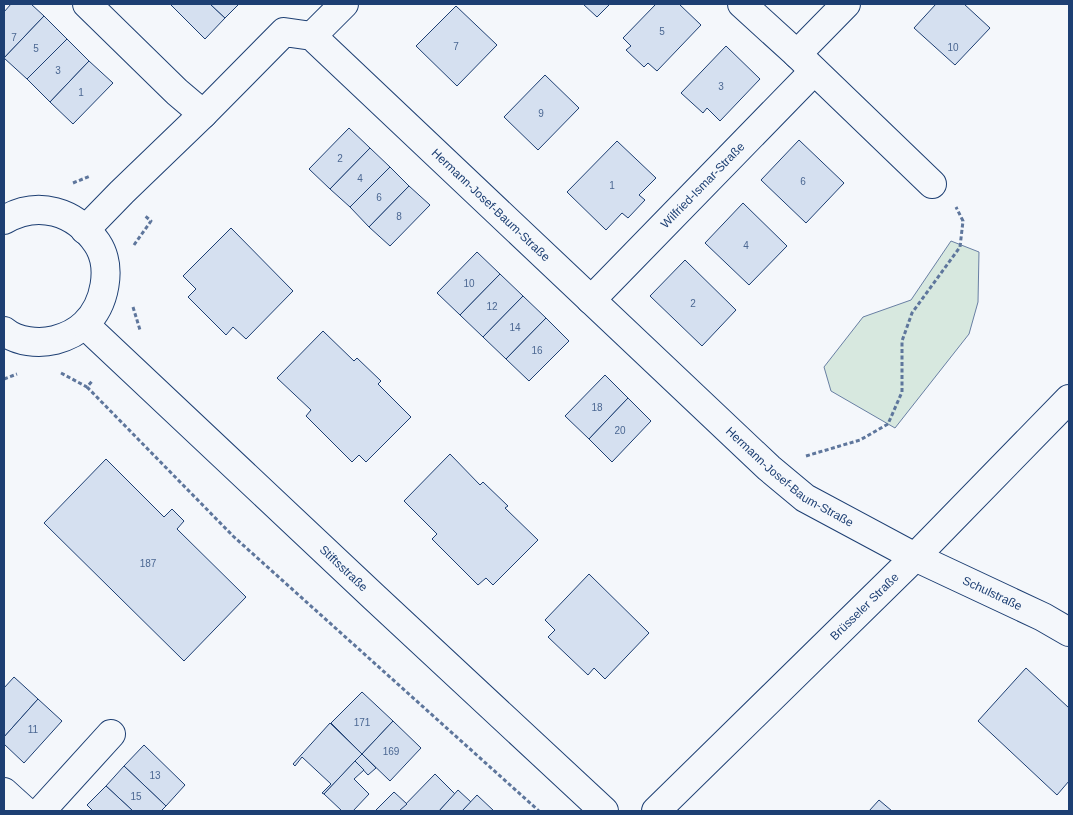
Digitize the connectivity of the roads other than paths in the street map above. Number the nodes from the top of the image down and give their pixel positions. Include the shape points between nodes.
1 (87, 4) edge
2 (344, 4) edge
3 (742, 4) edge
4 (846, 4) edge
5 (312, 36) junction
6 (805, 62) junction
7 (203, 114) junction
8 (932, 184) road end
9 (4, 220) edge
10 (85, 230) junction
11 (591, 300) junction
12 (85, 325) junction
13 (4, 332) edge
14 (1069, 399) edge
15 (915, 557) junction
16 (1069, 632) edge
17 (111, 734) dead end
18 (4, 792) edge
19 (25, 811) edge
20 (41, 811) edge
21 (603, 811) edge
22 (656, 811) edge

1 - 7 street
2 - 5 street
3 - 6 street
4 - 6 street, Wilfried-Ismar-Straße
5 - 7 street via 284,32
5 - 11 street, Hermann-Josef-Baum-Straße
6 - 8 street
6 - 11 street, Wilfried-Ismar-Straße
7 - 10 street
9 - 10 street via 20,212 55,211 71,217
10 - 12 street via 98,244 105,265 105,287 98,308
11 - 15 street, Hermann-Josef-Baum-Straße via 804,498
12 - 13 street via 68,336 48,342 27,341
12 - 21 street, Stiftsstraße
14 - 15 street, Brüsseler Straße
15 - 16 street, Schulstraße
15 - 22 street, Brüsseler Straße
17 - 20 street
18 - 19 street

